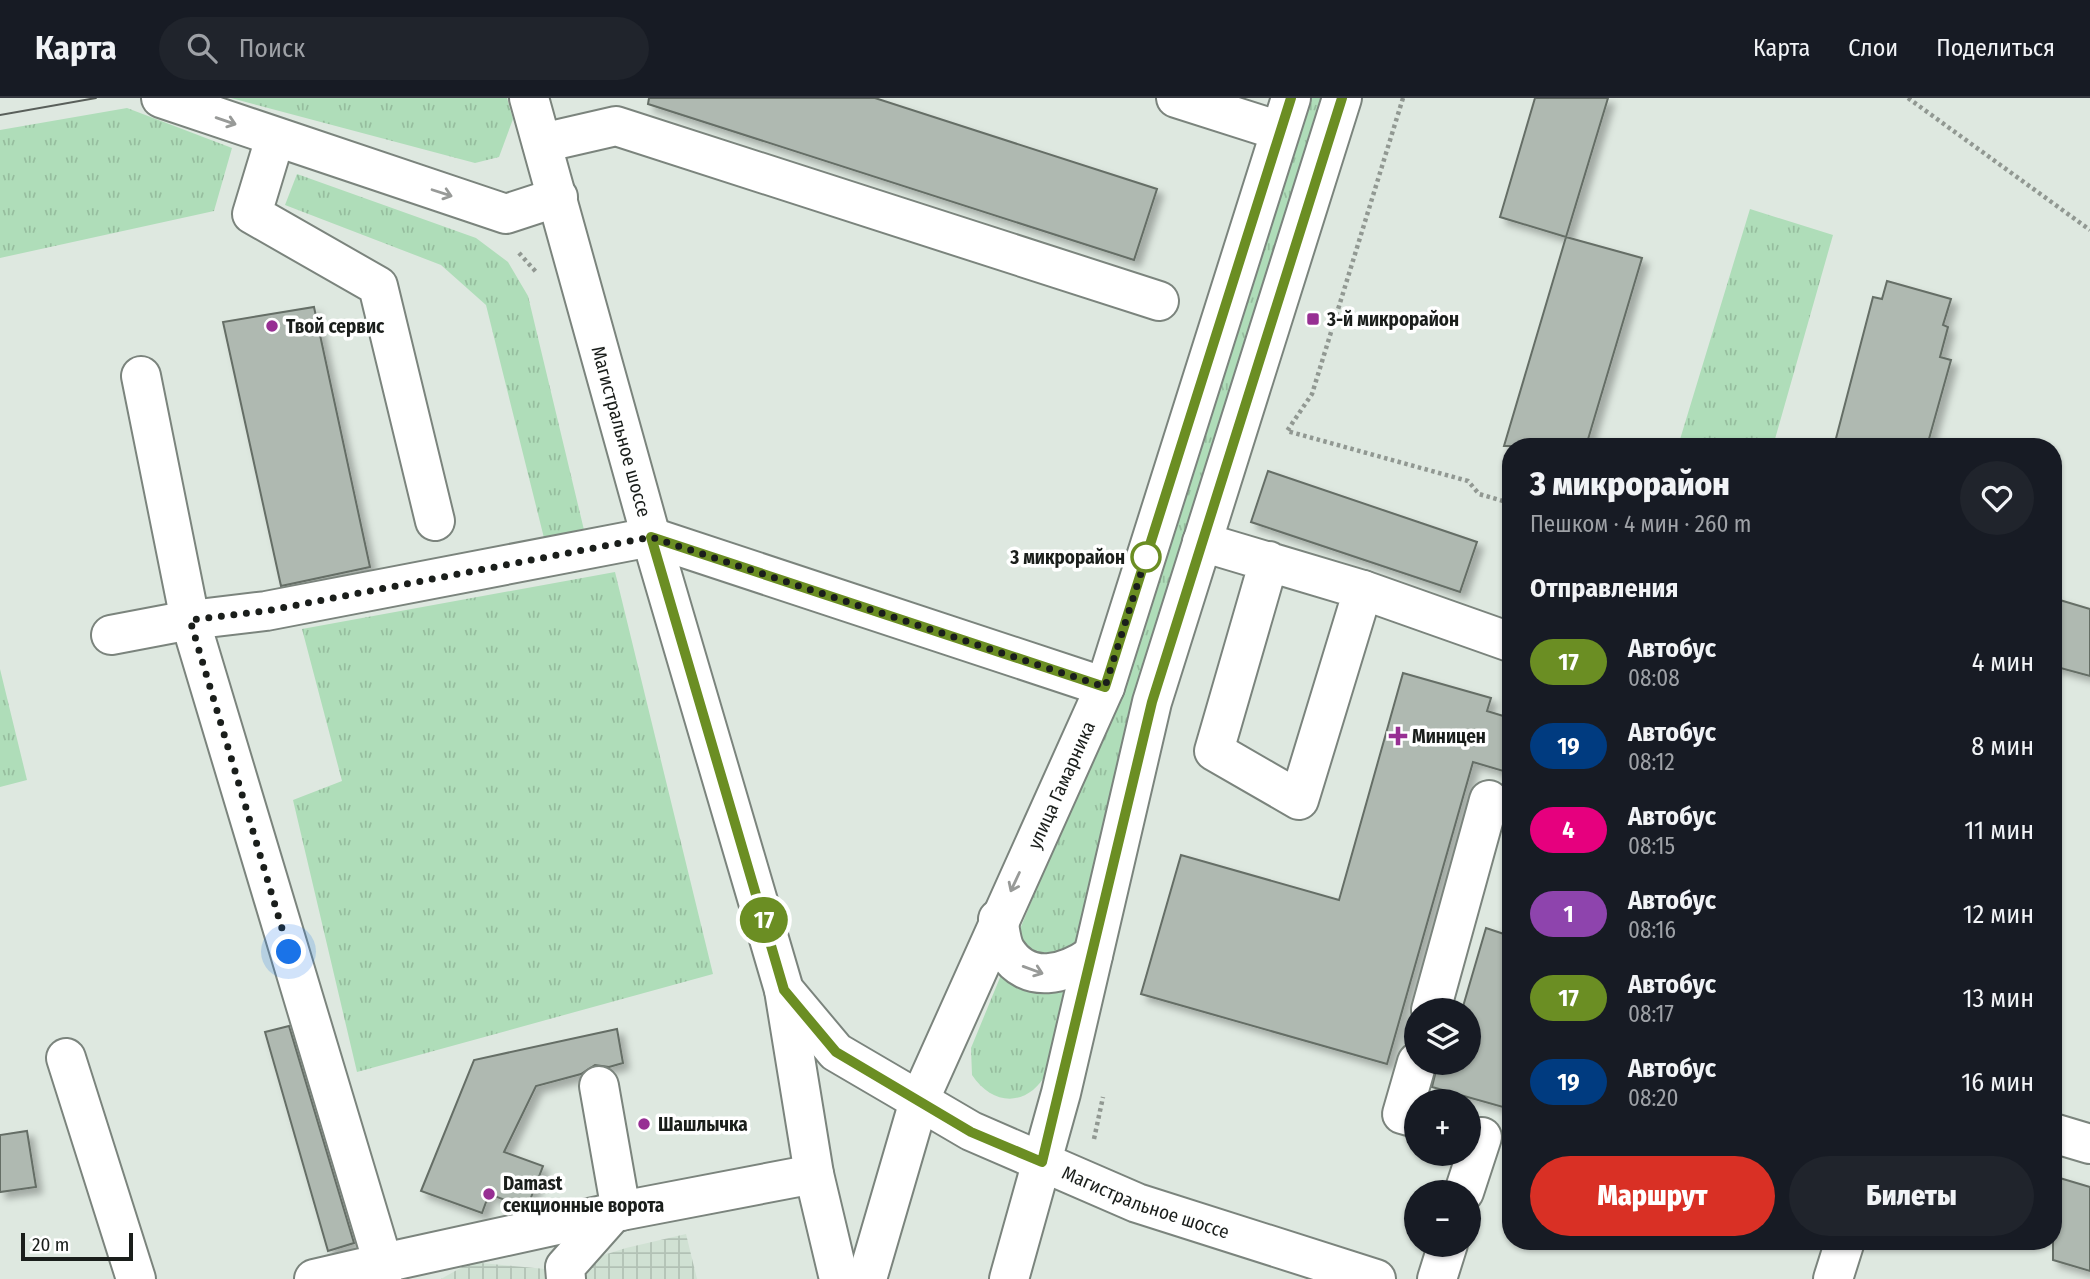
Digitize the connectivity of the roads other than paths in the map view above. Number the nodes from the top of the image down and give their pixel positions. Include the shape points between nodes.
1 (161, 98) edge
2 (529, 98) edge
3 (1176, 98) edge
4 (1342, 98) edge
5 (1285, 114) edge
6 (275, 138) junction
7 (542, 143) junction
8 (558, 197) junction
9 (1159, 301) dead end
10 (141, 376) dead end
11 (436, 521) dead end
12 (651, 537) junction
13 (1202, 542) junction
14 (1269, 561) junction
15 (1363, 590) junction
16 (190, 620) junction
17 (111, 635) dead end
18 (1502, 639) edge
19 (1105, 687) junction
20 (1489, 800) dead end
21 (998, 919) junction
22 (1093, 955) junction
23 (784, 990) junction
24 (1434, 998) edge
25 (66, 1058) dead end
26 (599, 1086) dead end
27 (919, 1101) junction
28 (2062, 1136) edge
29 (1487, 1139) edge
30 (2090, 1144) edge
31 (1042, 1162) junction
32 (814, 1174) junction
33 (1469, 1180) edge
34 (617, 1212) junction
35 (1842, 1250) edge
36 (1444, 1257) edge
37 (459, 1262) edge
38 (382, 1271) edge
39 (1364, 1277) edge
40 (136, 1279) edge
41 (314, 1279) edge
42 (566, 1279) edge
43 (839, 1279) edge
44 (867, 1279) edge
45 (1009, 1279) edge
46 (1437, 1279) edge
47 (1833, 1279) edge

1 -> 6 street
2 - 7 street, Магистральное шоссе
3 - 5 street
4 - 13 street
5 - 19 street, улица Гамарника
6 -> 8 street via 506,214
6 - 11 street via 252,214 379,286
7 - 8 street, Магистральное шоссе
7 - 9 street via 616,127
8 - 12 street, Магистральное шоссе
10 - 16 street
12 - 16 street via 266,611
12 - 19 street
12 - 23 street, Магистральное шоссе
13 - 14 street
13 - 22 street via 1152,702
14 - 15 street
14 - 15 street via 1214,751 1299,800
15 - 18 street
16 - 17 street
16 - 38 street
19 -> 21 street, улица Гамарника
20 - 24 street
21 -> 22 street via 1006,951 1026,970 1050,975 1072,970
21 - 27 street, улица Гамарника
22 - 31 street
23 - 27 street, Магистральное шоссе via 836,1052
23 - 32 street
25 - 40 street
26 - 34 street
27 - 31 street, Магистральное шоссе via 971,1132
27 - 44 street, улица Гамарника
28 - 30 street
29 - 33 street
31 - 39 street, Магистральное шоссе via 1137,1203
31 - 45 street
32 - 34 street
32 - 43 street
34 - 37 street
34 - 42 street via 565,1267
35 - 47 street
36 - 46 street
37 - 38 street
38 - 41 street

